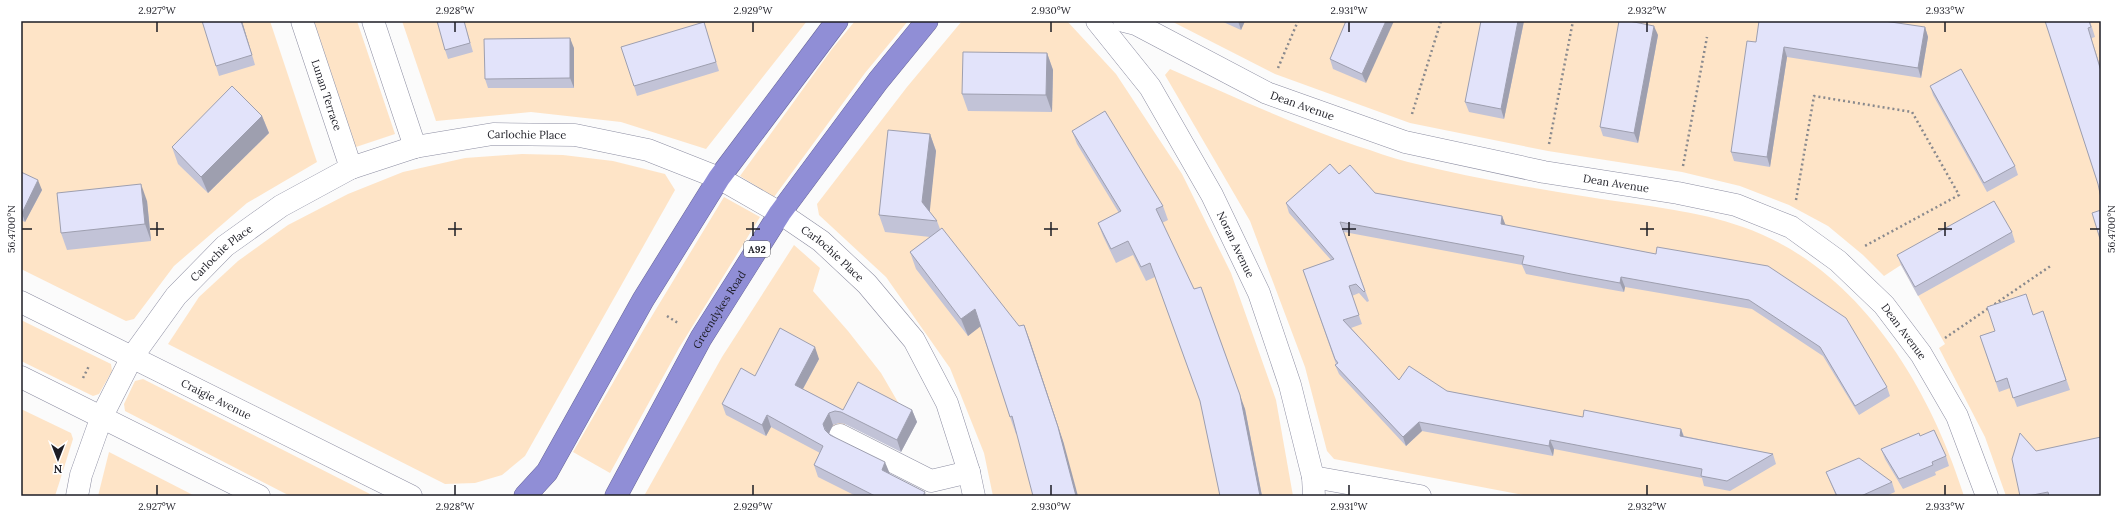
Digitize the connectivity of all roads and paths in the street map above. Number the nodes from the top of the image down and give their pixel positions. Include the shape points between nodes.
1 (302, 21) edge
2 (373, 21) edge
3 (837, 21) edge
4 (928, 21) edge
5 (1097, 21) edge
6 (1124, 21) edge
7 (1298, 21) edge
8 (1441, 21) edge
9 (1573, 21) edge
10 (1707, 37) dead end
11 (1267, 93) junction
12 (1405, 142) junction
13 (415, 147) junction
14 (351, 168) junction
15 (1544, 172) junction
16 (719, 178) junction
17 (1678, 193) junction
18 (780, 213) junction
19 (1791, 227) junction
20 (1838, 261) junction
21 (2052, 265) dead end
22 (643, 300) junction
23 (21, 302) edge
24 (701, 338) junction
25 (102, 341) junction
26 (1922, 354) junction
27 (132, 357) junction
28 (21, 377) edge
29 (71, 401) junction
30 (102, 416) junction
31 (840, 435) dead end
32 (969, 472) junction
33 (1314, 487) edge
34 (77, 496) edge
35 (259, 496) edge
36 (411, 496) edge
37 (525, 496) edge
38 (616, 496) edge
39 (974, 496) edge
40 (1420, 496) edge
41 (1987, 496) edge

1 - 14 street, Lunan Terrace
2 - 13 street
3 - 16 highway
4 - 18 highway, Greendykes Road / A92 via 878,82
5 - 33 street, Noran Avenue via 1150,87 1212,194 1259,293 1290,384
6 - 11 street, Dean Avenue via 1136,24
7 - 11 path
8 - 12 path via 1416,98
9 - 15 path
10 - 17 path
11 - 12 street, Dean Avenue
12 - 15 street, Dean Avenue
13 - 14 street, Carlochie Place
13 - 16 street, Carlochie Place via 493,134 575,135 648,150
14 - 27 street, Carlochie Place via 281,206 225,246 176,296
15 - 17 street, Dean Avenue
16 - 18 street, Carlochie Place
16 - 22 highway
17 - 19 street, Dean Avenue via 1736,205
18 - 24 highway, Greendykes Road / A92
18 - 32 street, Carlochie Place via 821,241 867,284 914,340 947,403
19 - 20 street, Dean Avenue
19 - 20 path via 1814,96 1912,112 1959,194
20 - 26 street, Dean Avenue via 1884,305
21 - 26 path
22 - 24 path
22 - 37 highway via 547,472
23 - 25 street, Craigie Avenue
24 - 38 highway, Greendykes Road / A92
25 - 27 street, Craigie Avenue
25 - 29 path
26 - 41 street, Dean Avenue via 1957,416
27 - 30 street, Carlochie Place
27 - 36 street, Craigie Avenue
28 - 29 street
29 - 30 street
30 - 34 street, Carlochie Place via 81,475
30 - 35 street
31 - 32 street via 931,481
32 - 39 street, Carlochie Place
33 - 40 street

